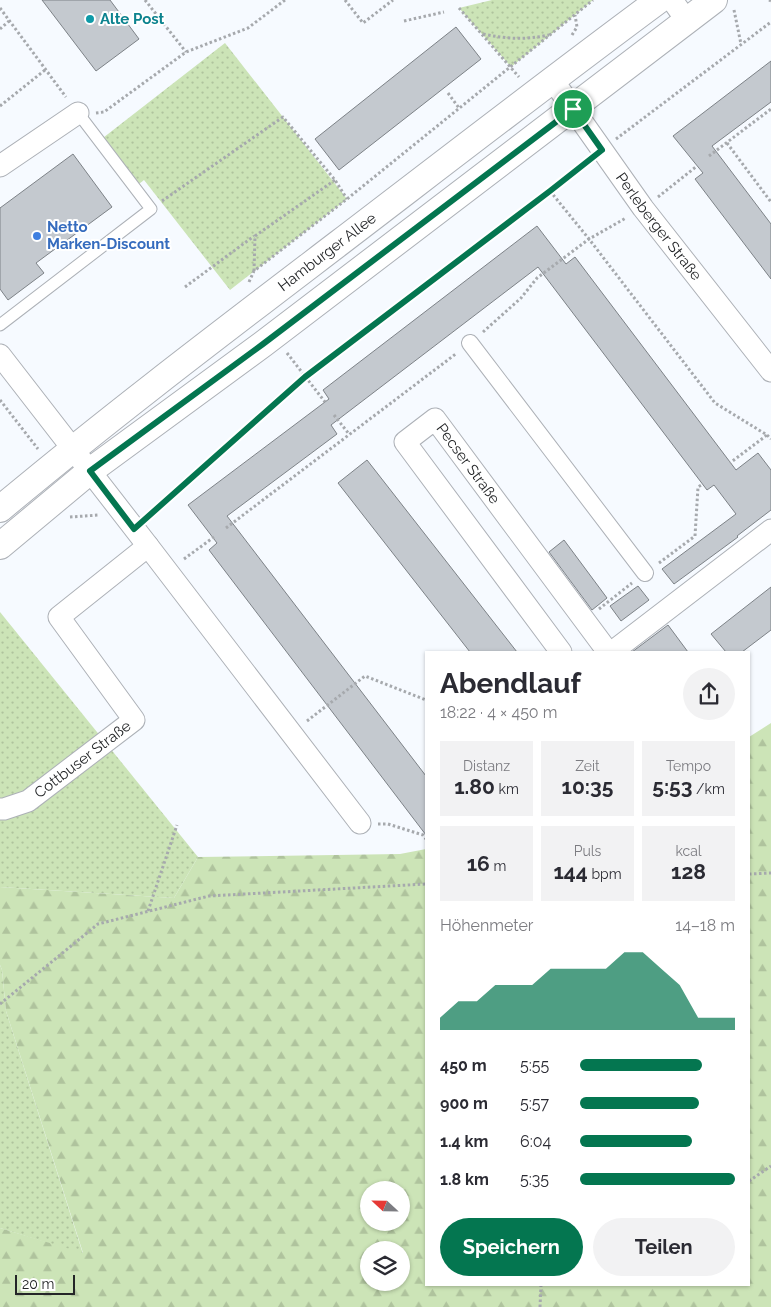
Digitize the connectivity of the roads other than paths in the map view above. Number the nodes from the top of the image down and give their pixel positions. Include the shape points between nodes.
1 (658, 0) edge
2 (672, 0) edge
3 (724, 4) edge
4 (687, 21) junction
5 (552, 79) junction
6 (573, 109) junction
7 (78, 113) joint
8 (0, 166) edge
9 (0, 325) edge
10 (470, 343) road end
11 (0, 355) edge
12 (771, 372) edge
13 (73, 449) junction
14 (90, 471) junction
15 (0, 509) edge
16 (771, 530) edge
17 (0, 546) edge
18 (148, 546) junction
19 (645, 573) dead end
20 (560, 651) edge
21 (607, 651) edge
22 (613, 651) edge
23 (0, 809) edge
24 (360, 822) road end

1 - 5 street, Hamburger Allee
2 - 4 street
3 - 4 street
4 - 6 street
5 - 6 street, Perleberger Straße
5 - 13 street, Hamburger Allee
6 - 12 street, Perleberger Straße via 643,208
6 - 14 street
7 - 8 street
7 - 9 lane via 151,209
10 - 19 street
11 - 13 street
13 - 14 street
13 - 15 street, Hamburger Allee
14 - 17 street
14 - 18 street
16 - 22 street
18 - 23 street, Cottbuser Straße via 59,617 134,720 28,801
18 - 24 street
20 - 21 street, Pecser Straße via 405,442 436,419

